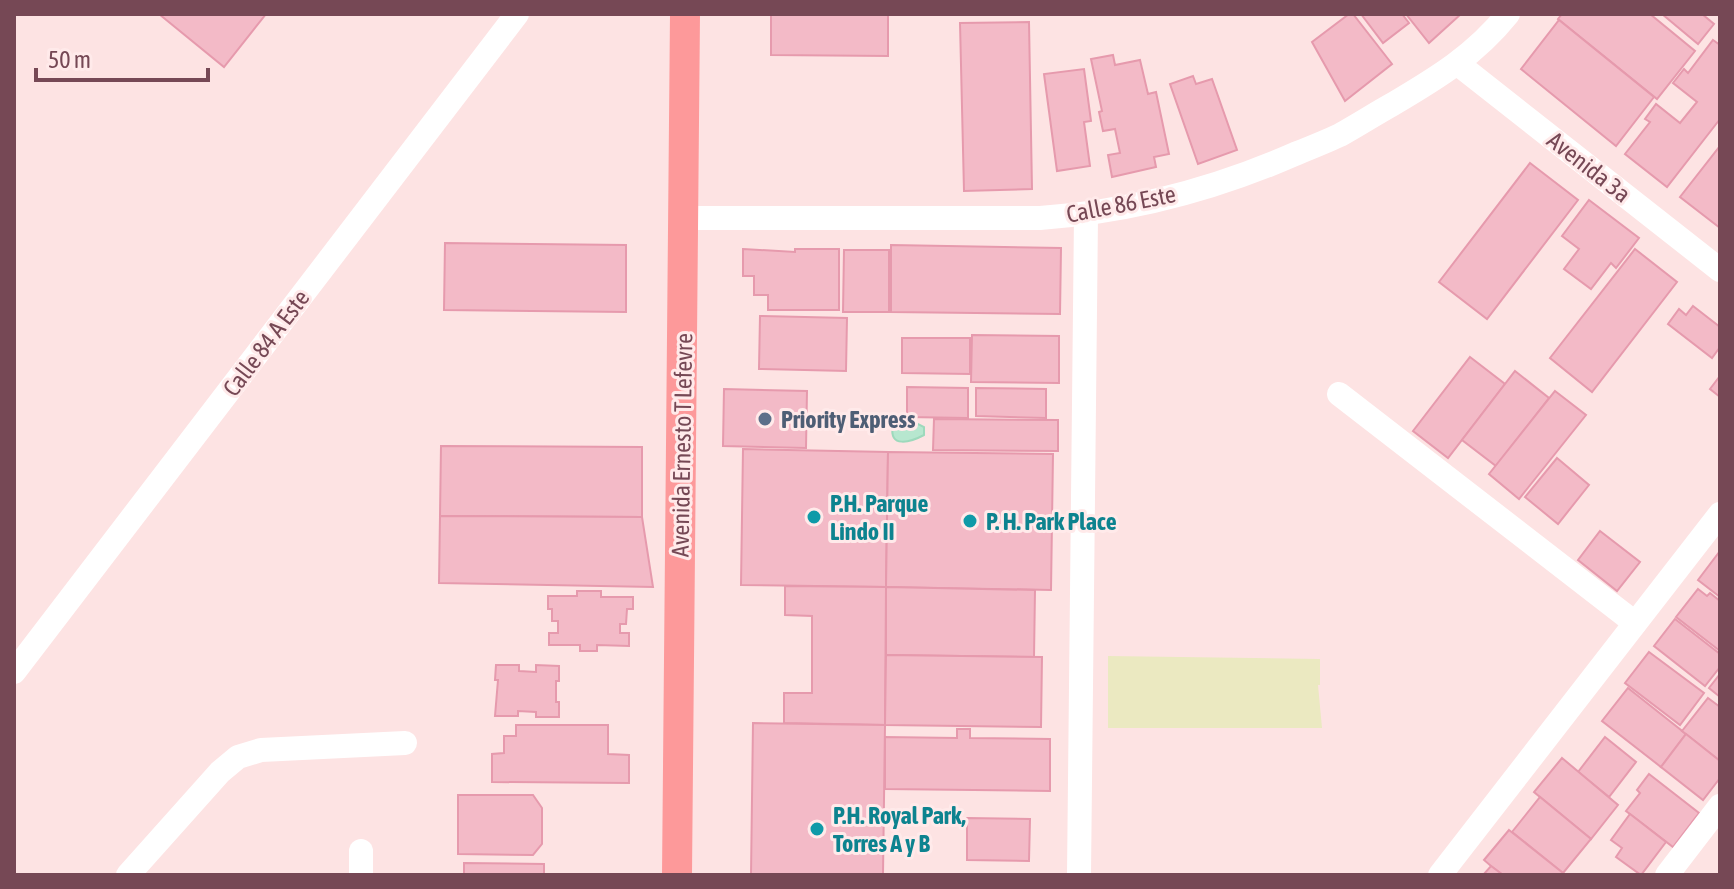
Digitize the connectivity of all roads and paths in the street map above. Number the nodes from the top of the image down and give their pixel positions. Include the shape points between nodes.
1 (517, 14) edge
2 (685, 14) edge
3 (1508, 14) edge
4 (1458, 64) junction
5 (1086, 215) junction
6 (684, 218) junction
7 (1720, 270) edge
8 (1339, 394) dead end
9 (1720, 514) edge
10 (1635, 623) junction
11 (14, 672) edge
12 (405, 743) dead end
13 (1720, 806) edge
14 (128, 875) edge
15 (677, 875) edge
16 (1079, 875) edge
17 (1440, 875) edge
18 (1667, 875) edge

1 - 11 street, Calle 84 A Este
2 - 6 main road, Avenida Ernesto T Lefevre
3 - 4 street, Calle 86 Este
4 - 5 street, Calle 86 Este via 1337,136 1279,161 1220,183
4 - 7 street, Avenida 3a
5 - 6 street, Calle 86 Este
5 - 16 street
6 - 15 main road, Avenida Ernesto T Lefevre
8 - 10 street
9 - 10 street
10 - 17 street
12 - 14 street via 261,750 238,757
13 - 18 street

